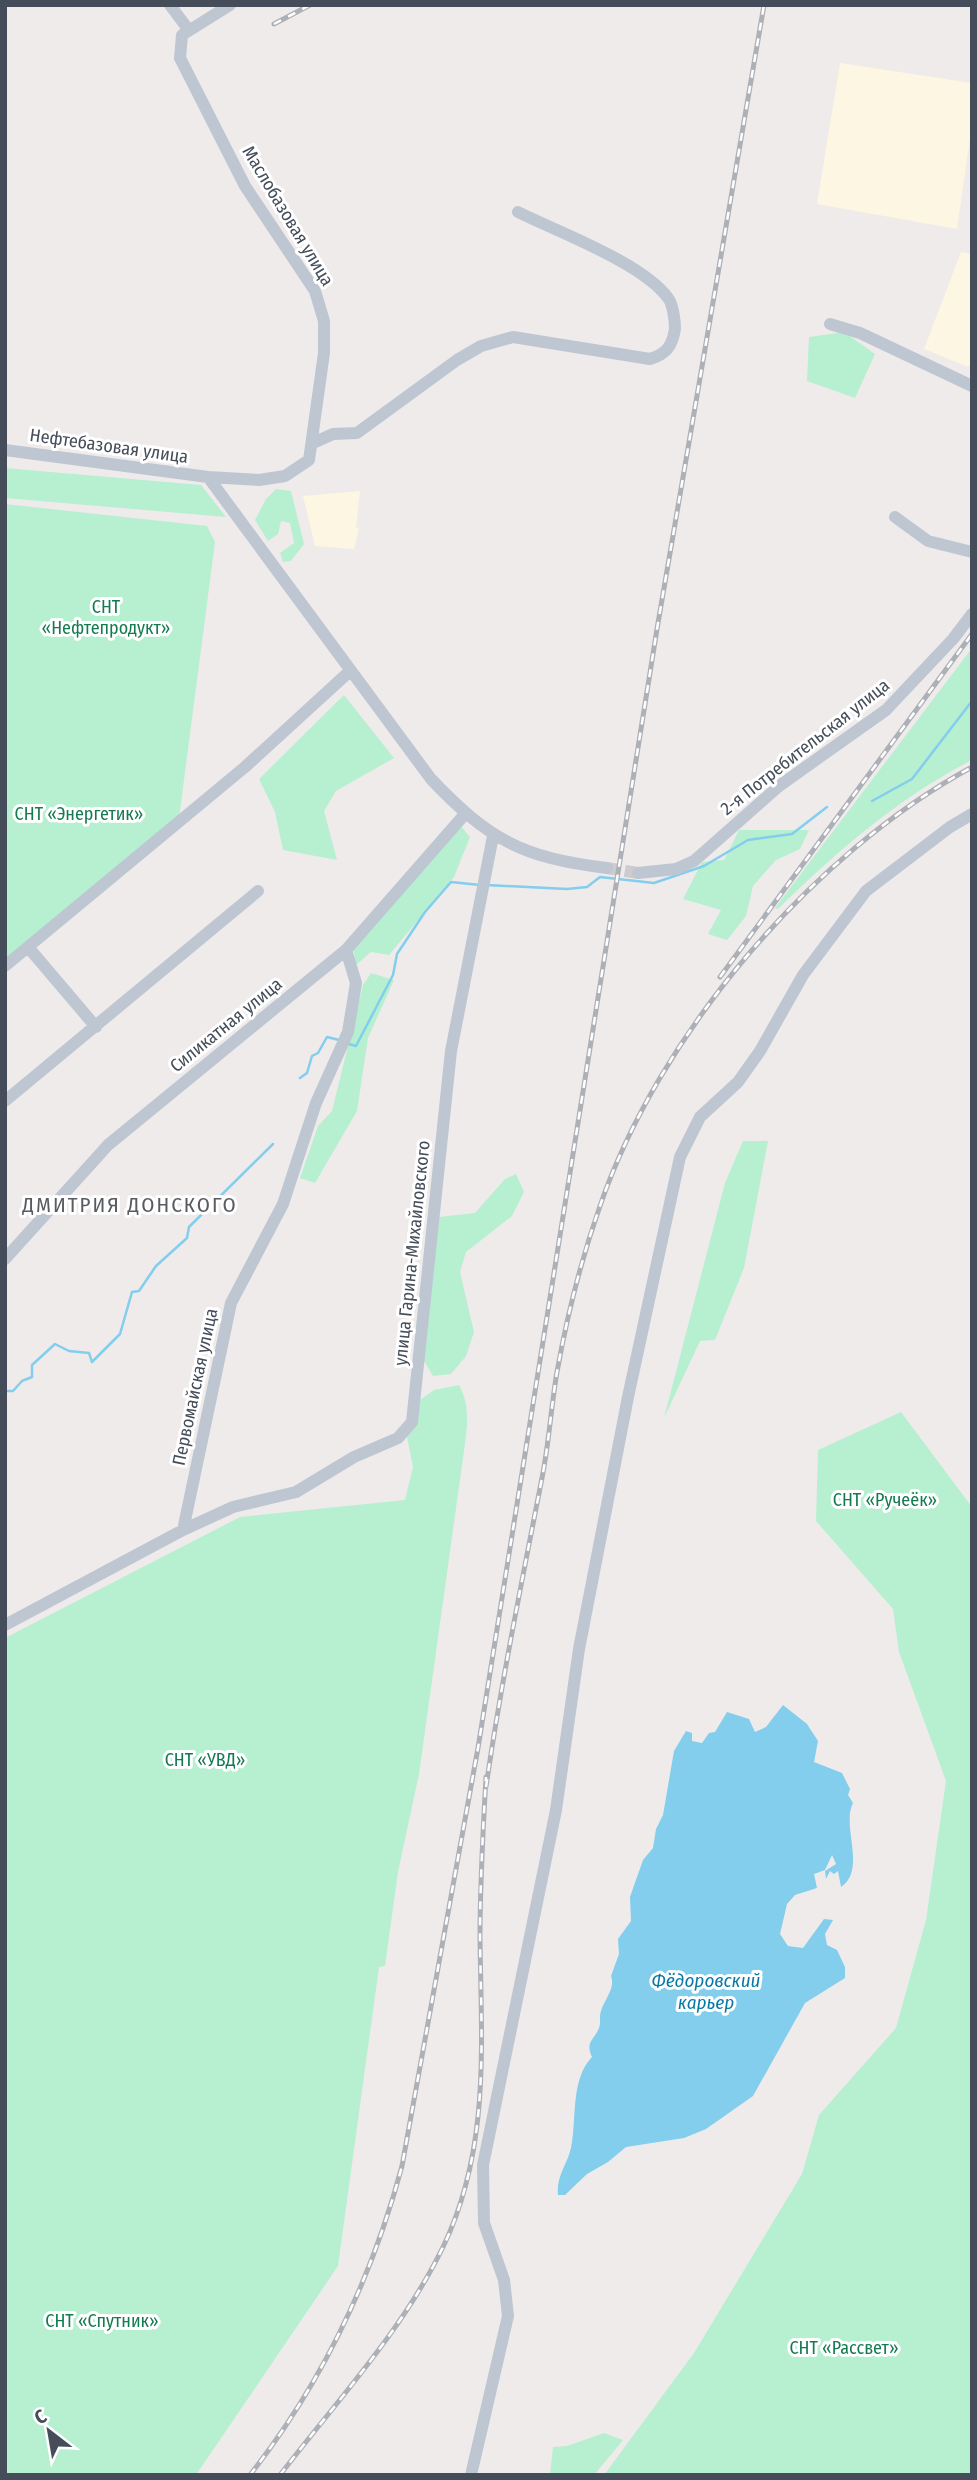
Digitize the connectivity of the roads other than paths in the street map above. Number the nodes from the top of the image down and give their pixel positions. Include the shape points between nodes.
1 (170, 5) edge
2 (230, 5) edge
3 (188, 29) junction
4 (518, 212) dead end
5 (830, 324) dead end
6 (972, 386) edge
7 (313, 443) junction
8 (5, 450) edge
9 (208, 477) junction
10 (895, 517) dead end
11 (972, 552) edge
12 (972, 614) edge
13 (350, 671) junction
14 (465, 814) junction
15 (972, 814) edge
16 (493, 836) junction
17 (607, 868) tunnel mouth
18 (638, 873) tunnel mouth
19 (258, 891) dead end
20 (28, 947) junction
21 (346, 950) junction
22 (5, 966) edge
23 (96, 1027) junction
24 (5, 1101) edge
25 (5, 1259) edge
26 (183, 1530) junction
27 (5, 1625) edge
28 (471, 2475) edge

1 - 3 street
2 - 3 street
3 - 7 street, Маслобазовая улица via 179,45 180,58 246,186 322,308 324,353
4 - 7 street via 643,273 670,299 675,326 665,354 650,359 513,337 481,346 457,360 357,433 333,434
5 - 6 street via 860,333
7 - 9 street, Маслобазовая улица via 306,464 285,477
8 - 9 street, Нефтебазовая улица
9 - 13 street
10 - 11 street via 928,541
12 - 18 street, 2-я Потребительская улица via 886,710 769,794 694,861 676,869
13 - 14 street via 431,779
13 - 20 street via 246,767
14 - 16 street
14 - 21 street, Силикатная улица
15 - 28 street via 866,891 803,975 738,1082 700,1117 680,1157 625,1410 579,1649 556,1810 483,2165 484,2223 504,2280 508,2316
16 - 17 street via 550,858
16 - 26 street, улица Гарина-Михайловского via 451,1051 412,1422 398,1438 354,1457 296,1492 233,1507
19 - 23 street
20 - 22 street
20 - 23 street
21 - 25 street, Силикатная улица via 108,1145
21 - 26 street, Первомайская улица via 356,983 348,1032 316,1103 283,1204 231,1303
23 - 24 street
26 - 27 street

